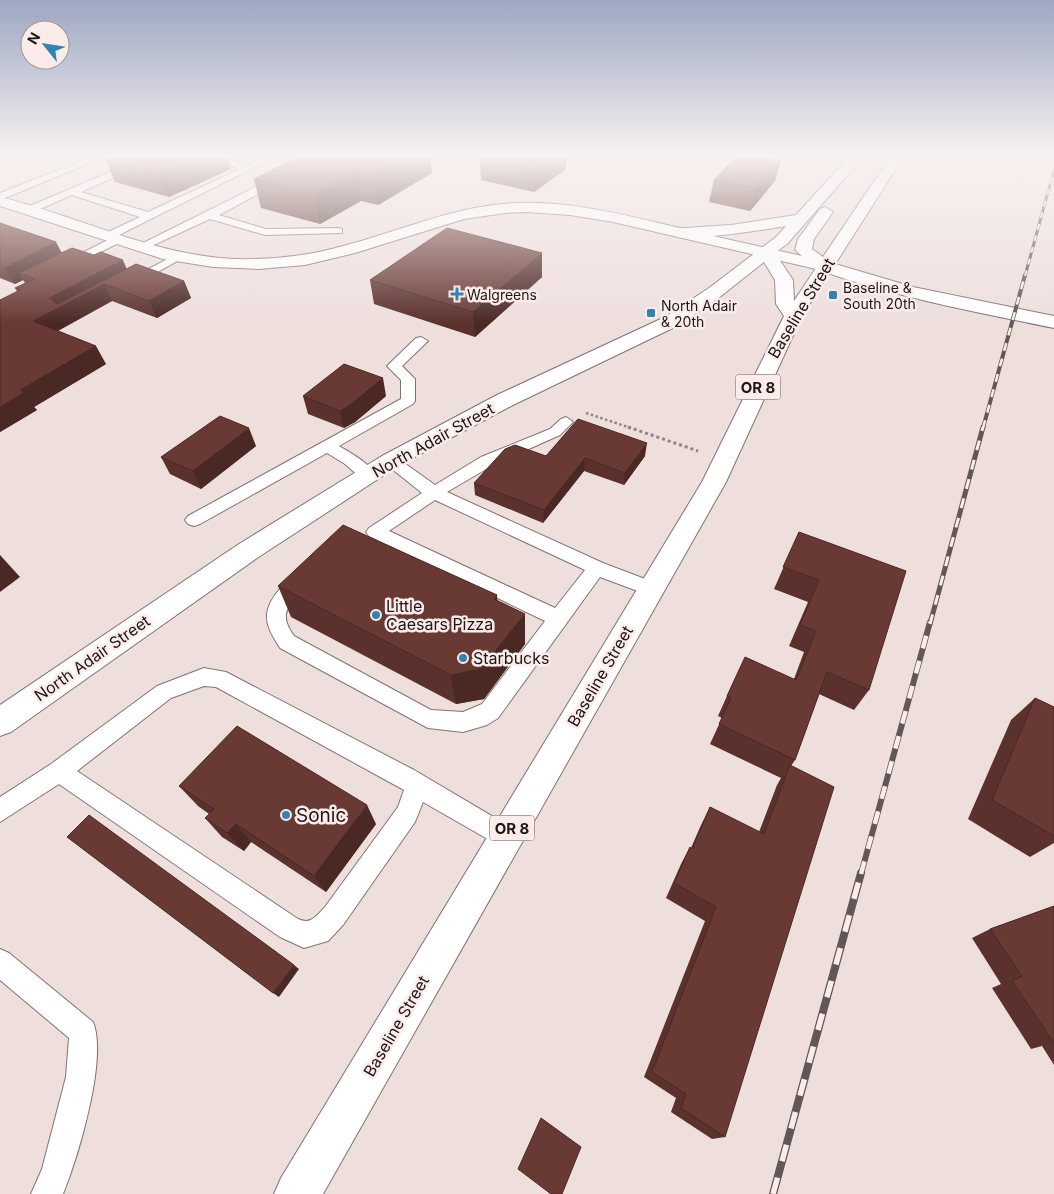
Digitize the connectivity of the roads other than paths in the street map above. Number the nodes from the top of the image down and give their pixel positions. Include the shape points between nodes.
1 (34, 212) edge
2 (135, 212) edge
3 (158, 212) edge
4 (216, 212) edge
5 (485, 212) edge
6 (580, 212) edge
7 (808, 212) edge
8 (825, 212) edge
9 (861, 212) edge
10 (209, 215) junction
11 (149, 216) junction
12 (801, 219) junction
13 (338, 232) dead end
14 (676, 232) junction
15 (113, 238) junction
16 (141, 247) junction
17 (767, 253) junction
18 (185, 258) junction
19 (825, 266) junction
20 (57, 269) edge
21 (117, 288) edge
22 (1054, 314) edge
23 (793, 316) junction
24 (1054, 322) edge
25 (422, 341) dead end
26 (566, 422) dead end
27 (327, 446) junction
28 (390, 462) junction
29 (368, 475) junction
30 (434, 493) junction
31 (194, 520) dead end
32 (597, 568) junction
33 (321, 569) edge
34 (651, 589) junction
35 (558, 618) junction
36 (0, 722) edge
37 (59, 771) junction
38 (418, 786) junction
39 (0, 811) edge
40 (506, 837) junction
41 (0, 962) edge
42 (47, 1194) edge
43 (297, 1194) edge

1 - 15 main road
2 - 11 lane
3 - 11 lane
4 - 10 lane
5 - 18 main road via 452,216 347,250 308,259 254,264
6 - 14 main road
7 - 12 main road, North Adair Street
8 - 19 main road via 806,239 803,250
9 - 19 main road, Baseline Street / OR 8
10 - 13 lane via 265,232
10 - 16 lane
11 - 15 lane
12 - 14 main road via 731,230
12 - 17 main road, North Adair Street
14 - 17 main road
15 - 16 main road
15 - 20 lane
16 - 18 main road
17 - 19 main road
17 - 23 main road via 784,280 785,304
17 - 28 main road, North Adair Street via 672,321 462,422
18 - 21 lane
19 - 22 main road via 860,269
19 - 23 main road, Baseline Street / OR 8
19 - 24 main road via 854,277
23 - 34 main road, Baseline Street / OR 8 via 725,460
25 - 27 lane via 394,366 408,379 408,401
26 - 30 lane via 554,432 487,461
27 - 29 lane
27 - 31 lane
28 - 29 main road, North Adair Street
28 - 30 lane
29 - 36 main road, North Adair Street via 248,550
30 - 32 lane
30 - 35 lane via 367,537
32 - 34 lane
32 - 35 lane
33 - 35 lane via 290,590 278,605 279,632 287,642 428,719 463,722 490,711
34 - 40 main road, Baseline Street / OR 8
37 - 38 lane via 164,692 204,676 219,678
37 - 38 lane via 289,928 304,935 319,932 334,916 407,814
37 - 39 lane
38 - 40 lane
40 - 43 main road, Baseline Street / OR 8
41 - 42 lane via 83,1032 81,1077 57,1170

